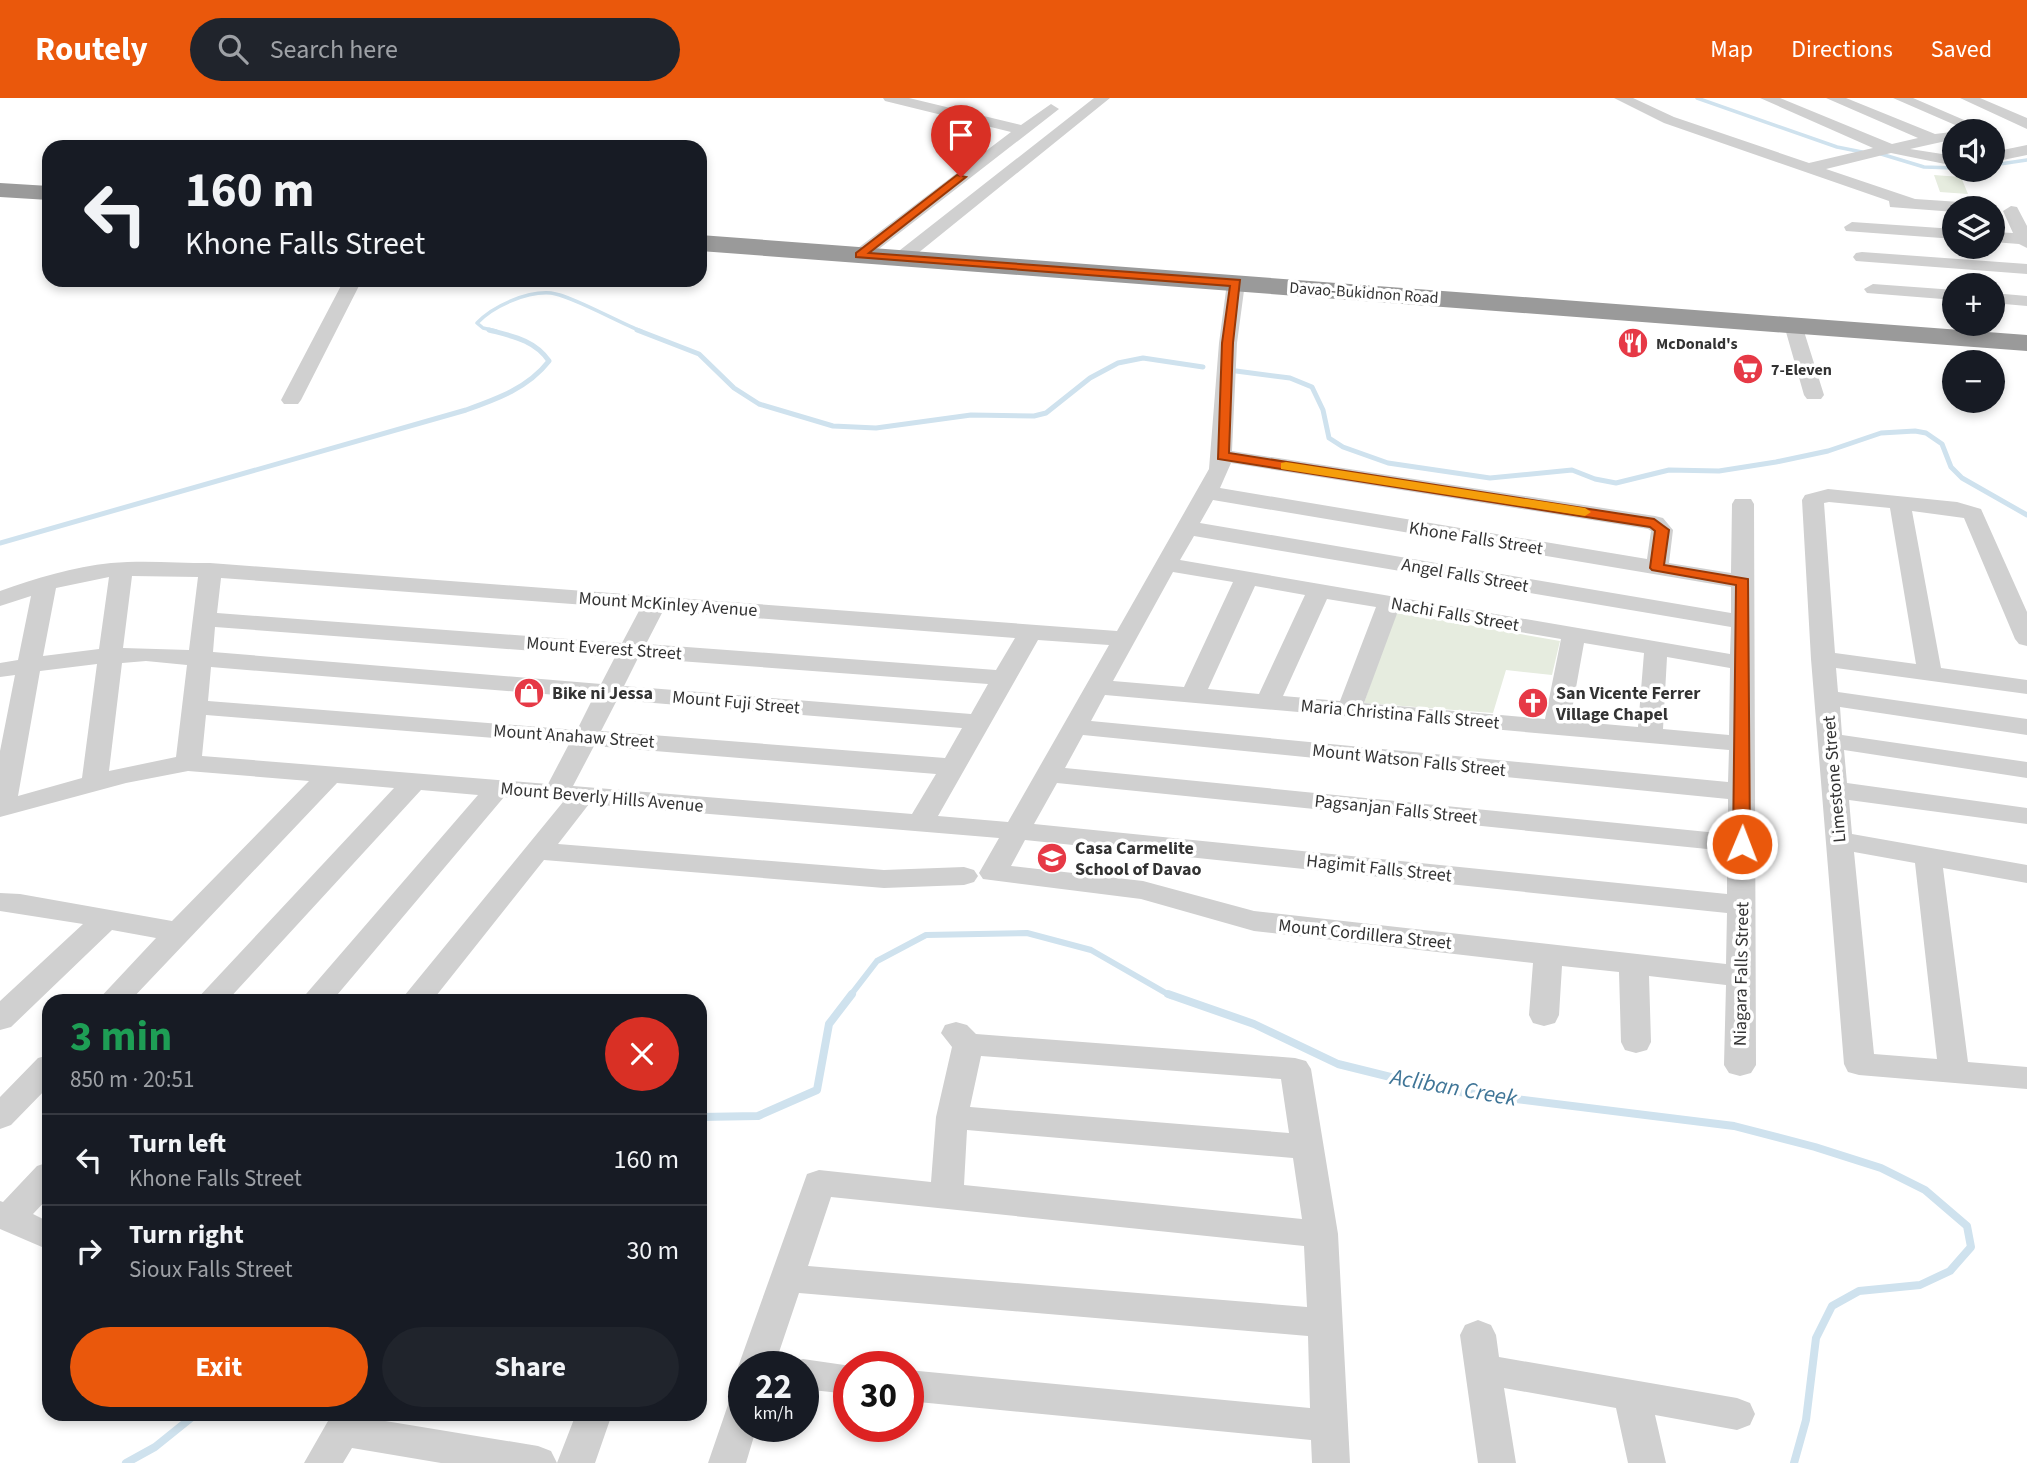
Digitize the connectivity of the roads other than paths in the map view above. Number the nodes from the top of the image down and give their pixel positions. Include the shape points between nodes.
1 (890, 98) edge
2 (1103, 98) edge
3 (1621, 98) edge
4 (1767, 98) edge
5 (1833, 98) edge
6 (1900, 98) edge
7 (1995, 98) edge
8 (1972, 100) edge
9 (1051, 109) dead end
10 (1947, 119) edge
11 (2024, 121) edge
12 (2005, 124) edge
13 (1023, 130) junction
14 (1942, 136) edge
15 (1933, 138) junction
16 (1889, 148) junction
17 (2027, 150) edge
18 (2005, 155) edge
19 (1942, 159) edge
20 (1807, 168) junction
21 (0, 190) edge
22 (42, 193) edge
23 (1842, 199) dead end
24 (1913, 204) junction
25 (1942, 206) edge
26 (2017, 212) edge
27 (1852, 227) dead end
28 (1942, 233) edge
29 (2005, 238) edge
30 (2026, 241) edge
31 (707, 244) edge
32 (860, 255) junction
33 (1862, 257) dead end
34 (901, 258) junction
35 (2027, 269) edge
36 (1236, 283) junction
37 (349, 287) edge
38 (1873, 289) dead end
39 (1942, 294) edge
40 (2005, 299) edge
41 (2027, 301) edge
42 (1793, 325) junction
43 (2027, 343) edge
44 (1814, 395) dead end
45 (291, 400) dead end
46 (1223, 456) junction
47 (1209, 493) junction
48 (1900, 503) junction
49 (1743, 504) dead end
50 (1188, 528) junction
51 (1166, 564) junction
52 (1657, 568) junction
53 (121, 569) junction
54 (210, 570) junction
55 (1247, 578) junction
56 (1743, 582) junction
57 (45, 583) junction
58 (1319, 590) junction
59 (0, 599) edge
60 (1390, 602) junction
61 (655, 603) junction
62 (204, 619) junction
63 (1743, 622) junction
64 (1031, 631) junction
65 (1574, 634) junction
66 (1125, 639) junction
67 (2027, 639) edge
68 (1656, 648) junction
69 (631, 650) junction
70 (111, 655) junction
71 (1823, 659) junction
72 (200, 660) junction
73 (1743, 663) junction
74 (29, 666) junction
75 (0, 670) edge
76 (1930, 674) junction
77 (1004, 678) junction
78 (1098, 687) junction
79 (2027, 687) edge
80 (609, 691) junction
81 (1193, 695) junction
82 (1827, 698) junction
83 (1268, 702) junction
84 (194, 707) junction
85 (1349, 709) junction
86 (978, 722) junction
87 (1075, 727) junction
88 (2027, 727) edge
89 (1556, 728) junction
90 (586, 736) junction
91 (1650, 736) junction
92 (1832, 741) junction
93 (1743, 744) junction
94 (188, 763) junction
95 (953, 767) junction
96 (2027, 770) edge
97 (1050, 774) junction
98 (330, 775) junction
99 (95, 782) junction
100 (414, 782) junction
101 (497, 789) junction
102 (1835, 790) junction
103 (1743, 792) junction
104 (569, 795) junction
105 (1, 808) edge
106 (2027, 816) edge
107 (920, 824) junction
108 (1017, 831) junction
109 (1840, 841) junction
110 (1742, 844) junction
111 (537, 851) junction
112 (1928, 857) junction
113 (2027, 874) edge
114 (964, 876) dead end
115 (1741, 905) junction
116 (7, 909) edge
117 (106, 919) junction
118 (178, 932) junction
119 (1548, 954) junction
120 (1634, 964) junction
121 (1741, 976) junction
122 (119, 994) edge
123 (217, 994) edge
124 (320, 994) edge
125 (421, 994) edge
126 (1544, 1015) dead end
127 (0, 1019) edge
128 (1636, 1042) dead end
129 (1740, 1065) dead end
130 (1954, 1072) junction
131 (42, 1073) edge
132 (2027, 1078) edge
133 (0, 1117) edge
134 (952, 1118) junction
135 (1309, 1147) junction
136 (42, 1181) edge
137 (947, 1197) junction
138 (4, 1216) edge
139 (42, 1234) edge
140 (1321, 1234) junction
141 (788, 1279) junction
142 (1326, 1323) junction
143 (762, 1351) edge
144 (1480, 1352) joint
145 (924, 1387) edge
146 (1632, 1396) junction
147 (1737, 1414) dead end
148 (591, 1421) edge
149 (346, 1422) edge
150 (1331, 1426) junction
151 (733, 1442) edge
152 (323, 1463) edge
153 (538, 1463) edge
154 (576, 1463) edge
155 (727, 1463) edge
156 (1331, 1463) edge
157 (1497, 1463) edge
158 (1647, 1463) edge

1 - 13 street
2 - 34 street
3 - 20 street via 1669,120
4 - 16 street
5 - 15 street
6 - 10 street
7 - 8 street
8 - 11 street
9 - 13 street
11 - 12 street
13 - 32 street
14 - 15 street
15 - 16 street
16 - 19 street
16 - 20 street
17 - 18 street
20 - 24 street
21 - 22 highway
23 - 24 street
24 - 25 street
26 - 30 street
27 - 28 street
29 - 30 street
31 - 32 highway, Davao-Bukidnon Road
32 - 34 highway, Davao-Bukidnon Road
33 - 35 street
34 - 36 highway, Davao-Bukidnon Road
36 - 42 highway, Davao-Bukidnon Road
36 - 46 street
37 - 45 street
38 - 39 street
40 - 41 street
42 - 43 highway, Davao-Bukidnon Road
42 - 44 street
46 - 47 street
46 - 52 street via 1654,523 1662,530
47 - 50 street
47 - 52 street, Khone Falls Street
48 - 67 street via 1970,512 1976,518
48 - 71 street, Limestone Street via 1828,495 1813,500
48 - 76 street
49 - 56 street, Niagara Falls Street
50 - 51 street
50 - 63 street, Angel Falls Street
51 - 55 street, Nachi Falls Street
51 - 66 street
52 - 56 street, Khone Falls Street
53 - 54 street, Mount McKinley Avenue
53 - 57 street, Mount McKinley Avenue
53 - 70 street
54 - 61 street, Mount McKinley Avenue
54 - 62 street
55 - 58 street, Nachi Falls Street
55 - 81 street
56 - 63 street, Niagara Falls Street
57 - 59 street, Mount McKinley Avenue
57 - 74 street
58 - 60 street, Nachi Falls Street
58 - 83 street
60 - 65 street, Nachi Falls Street
60 - 85 street
61 - 64 street, Mount McKinley Avenue
61 - 69 street
62 - 69 street, Mount Everest Street
62 - 72 street
63 - 73 street, Niagara Falls Street
64 - 66 street, Mount McKinley Avenue
64 - 77 street
65 - 68 street, Nachi Falls Street
65 - 89 street
66 - 78 street
68 - 73 street, Nachi Falls Street
68 - 91 street
69 - 77 street, Mount Everest Street
69 - 80 street
70 - 72 street, Mount Fuji Street
70 - 74 street, Mount Fuji Street
70 - 99 street
71 - 76 street
71 - 82 street, Limestone Street
72 - 80 street, Mount Fuji Street
72 - 84 street
73 - 93 street, Niagara Falls Street
74 - 75 street, Mount Fuji Street
74 - 105 street
76 - 79 street
77 - 86 street
78 - 81 street, Maria Christina Falls Street
78 - 87 street
80 - 86 street, Mount Fuji Street
80 - 90 street
81 - 83 street, Maria Christina Falls Street
82 - 88 street
82 - 92 street, Limestone Street
83 - 85 street, Maria Christina Falls Street
84 - 90 street, Mount Anahaw Street
84 - 94 street
85 - 89 street, Maria Christina Falls Street
86 - 95 street
87 - 97 street
87 - 103 street, Mount Watson Falls Street
89 - 91 street, Maria Christina Falls Street
90 - 95 street, Mount Anahaw Street
90 - 104 street
91 - 93 street, Maria Christina Falls Street
92 - 96 street
92 - 102 street, Limestone Street
93 - 103 street, Niagara Falls Street
94 - 98 street, Mount Beverly Hills Avenue
94 - 99 street, Mount Beverly Hills Avenue
95 - 107 street
97 - 108 street
97 - 110 street, Pagsanjan Falls Street
98 - 100 street, Mount Beverly Hills Avenue
98 - 118 street
99 - 105 street, Mount Beverly Hills Avenue
100 - 101 street, Mount Beverly Hills Avenue
100 - 123 street
101 - 104 street, Mount Beverly Hills Avenue
101 - 124 street
102 - 106 street
102 - 109 street, Limestone Street
103 - 110 street, Niagara Falls Street
104 - 107 street, Mount Beverly Hills Avenue
104 - 111 street
107 - 108 street, Mount Beverly Hills Avenue
108 - 115 street, Hagimit Falls Street
108 - 119 street, Mount Cordillera Street via 993,873 1143,890 1254,921
109 - 112 street
109 - 130 street, Limestone Street via 1859,1064
110 - 115 street, Niagara Falls Street
111 - 114 street via 905,880
111 - 125 street
112 - 113 street
112 - 130 street
115 - 121 street, Niagara Falls Street
116 - 117 street
117 - 118 street
117 - 127 street
118 - 122 street
119 - 120 street, Mount Cordillera Street
119 - 126 street
120 - 121 street, Mount Cordillera Street
120 - 128 street
121 - 129 street, Niagara Falls Street
130 - 132 street
131 - 133 street
134 - 135 street
134 - 135 street via 962,1039 1295,1069
134 - 137 street
135 - 140 street
136 - 138 street
137 - 140 street
137 - 141 street via 819,1183
138 - 139 street
140 - 142 street
141 - 142 street
141 - 143 street
142 - 150 street
144 - 146 street
144 - 157 street
145 - 150 street
146 - 147 street
146 - 158 street
148 - 154 street
149 - 152 street
149 - 153 street
150 - 156 street
151 - 155 street

